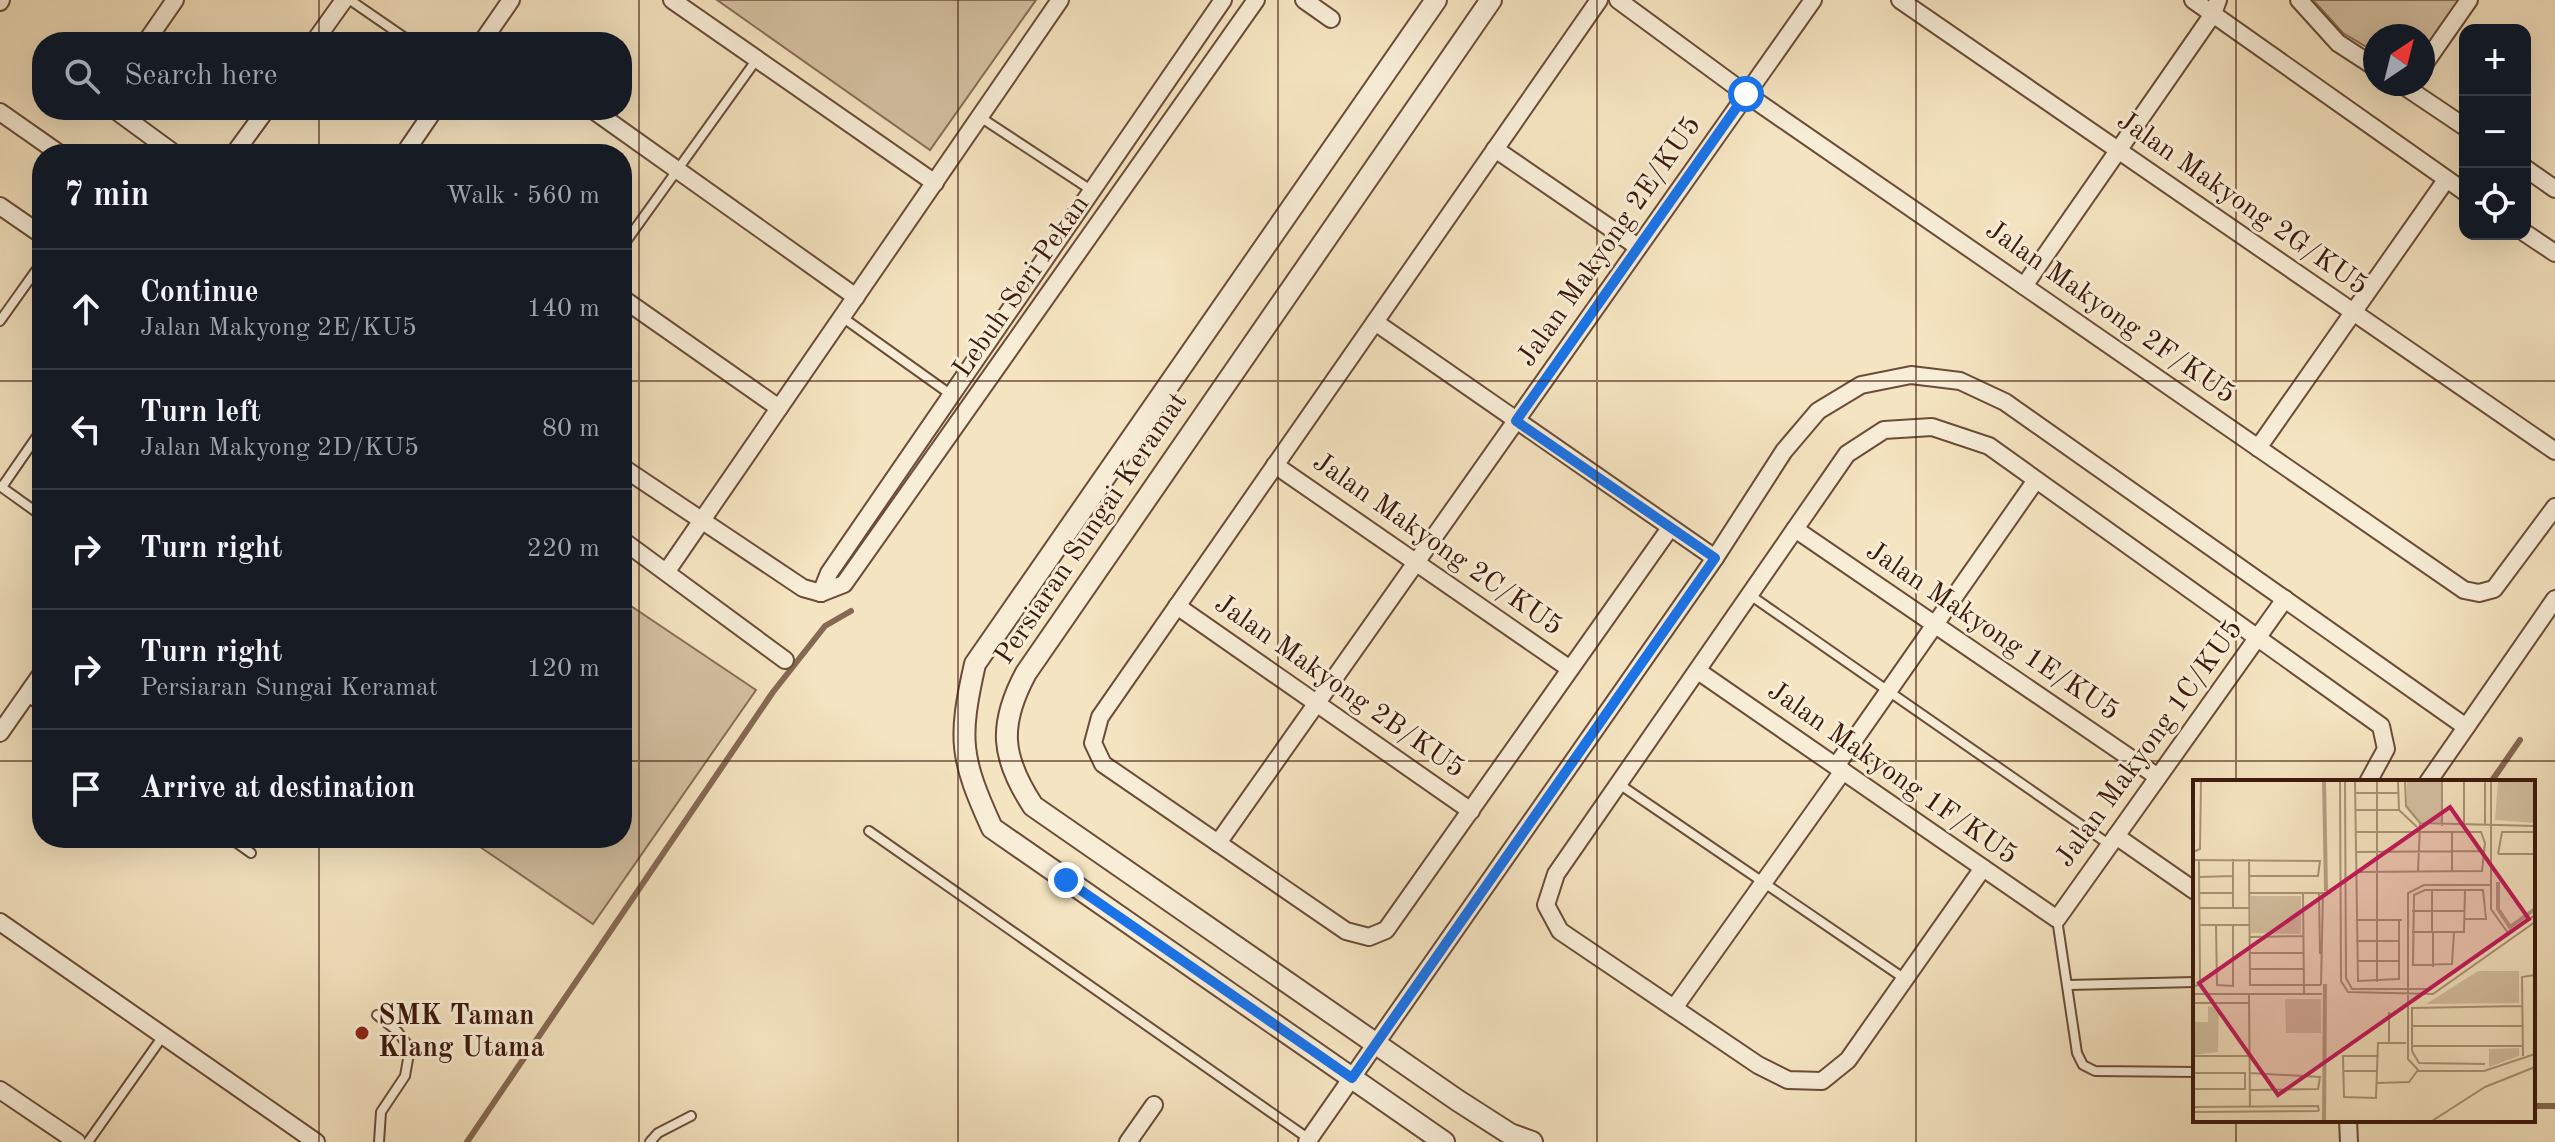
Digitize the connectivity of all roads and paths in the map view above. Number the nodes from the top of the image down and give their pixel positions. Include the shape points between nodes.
1 (175, 0) edge
2 (344, 0) edge
3 (350, 0) edge
4 (511, 0) edge
5 (672, 0) edge
6 (1060, 0) edge
7 (1223, 0) edge
8 (1256, 0) edge
9 (1304, 0) edge
10 (1436, 0) edge
11 (1491, 0) edge
12 (1599, 0) edge
13 (1618, 0) edge
14 (1813, 0) edge
15 (1900, 0) edge
16 (2193, 0) edge
17 (2299, 0) edge
18 (2469, 0) edge
19 (2216, 7) edge
20 (1331, 19) dead end
21 (153, 32) edge
22 (321, 32) edge
23 (396, 32) edge
24 (493, 32) edge
25 (2435, 49) edge
26 (758, 58) junction
27 (2363, 59) edge
28 (1746, 94) junction
29 (2421, 96) edge
30 (0, 112) edge
31 (980, 117) junction
32 (127, 120) edge
33 (259, 120) edge
34 (428, 120) edge
35 (607, 120) edge
36 (2459, 123) edge
37 (46, 144) edge
38 (156, 144) edge
39 (241, 144) edge
40 (414, 144) edge
41 (1495, 149) junction
42 (2117, 149) junction
43 (677, 170) junction
44 (2531, 172) edge
45 (2446, 180) junction
46 (935, 183) junction
47 (2459, 188) edge
48 (2555, 189) edge
49 (1091, 190) junction
50 (0, 206) edge
51 (32, 228) edge
52 (632, 233) edge
53 (2531, 237) edge
54 (1638, 247) junction
55 (2555, 253) edge
56 (32, 276) edge
57 (2024, 286) junction
58 (856, 297) junction
59 (632, 305) edge
60 (2353, 313) junction
61 (842, 317) junction
62 (0, 321) edge
63 (1375, 322) junction
64 (950, 394) junction
65 (779, 408) junction
66 (1516, 421) junction
67 (32, 443) edge
68 (2258, 448) junction
69 (2555, 451) edge
70 (1275, 465) junction
71 (632, 474) edge
72 (2036, 480) junction
73 (1, 487) edge
74 (2555, 507) edge
75 (32, 509) edge
76 (701, 522) junction
77 (1670, 528) junction
78 (1795, 529) junction
79 (632, 547) edge
80 (1715, 558) junction
81 (1416, 562) junction
82 (667, 571) junction
83 (821, 593) junction
84 (1750, 595) junction
85 (2285, 599) junction
86 (2555, 599) edge
87 (1177, 606) junction
88 (1936, 625) junction
89 (2258, 638) junction
90 (785, 660) dead end
91 (1570, 669) junction
92 (1698, 671) junction
93 (32, 687) edge
94 (1889, 691) junction
95 (26, 696) junction
96 (32, 700) edge
97 (1315, 705) junction
98 (2466, 727) junction
99 (0, 733) edge
100 (1839, 769) junction
101 (2158, 777) junction
102 (2369, 780) edge
103 (2429, 780) edge
104 (1619, 784) junction
105 (1471, 811) junction
106 (869, 831) dead end
107 (2113, 841) junction
108 (1218, 843) junction
109 (244, 848) edge
110 (251, 853) dead end
111 (1983, 868) junction
112 (1764, 882) junction
113 (2193, 890) edge
114 (2057, 919) junction
115 (0, 922) edge
116 (1905, 979) junction
117 (2193, 982) edge
118 (2068, 985) junction
119 (1674, 1008) junction
120 (377, 1015) dead end
121 (163, 1036) junction
122 (1377, 1044) junction
123 (2193, 1072) edge
124 (1352, 1078) junction
125 (0, 1090) edge
126 (1154, 1105) dead end
127 (691, 1116) dead end
128 (2348, 1122) edge
129 (1308, 1141) edge
130 (77, 1142) edge
131 (88, 1142) edge
132 (316, 1142) edge
133 (379, 1142) edge
134 (650, 1142) edge
135 (1128, 1142) edge
136 (1444, 1142) edge
137 (1532, 1142) edge
138 (2349, 1142) edge

1 - 21 street
2 - 22 street
3 - 23 lane
4 - 24 street
5 - 26 street
6 - 31 street
7 - 49 street
8 - 83 street, Lebuh Seri Pekan via 844,584
9 - 20 street
10 - 124 street, Persiaran Sungai Keramat via 975,664 962,720 968,775 992,828
11 - 122 street, Persiaran Sungai Keramat via 1026,673 1010,702 1005,737 1015,778 1033,806
12 - 41 street
13 - 28 street, Jalan Makyong 2F/KU5
14 - 28 street, Jalan Makyong 2E/KU5
15 - 42 street, Jalan Makyong 2G/KU5
16 - 19 street
17 - 27 street via 2338,43
18 - 25 street
19 - 42 street
19 - 45 street
26 - 43 lane
26 - 46 street
28 - 54 street, Jalan Makyong 2E/KU5
28 - 57 street, Jalan Makyong 2F/KU5
29 - 36 street
30 - 37 street
31 - 46 street
31 - 49 lane
32 - 38 street
33 - 39 street
34 - 40 street
35 - 43 street
41 - 54 street
41 - 63 street
42 - 57 street
42 - 60 street, Jalan Makyong 2G/KU5
43 - 52 lane
43 - 58 street
44 - 48 street
45 - 47 street
45 - 60 street
46 - 58 street
49 - 64 street
50 - 51 street
53 - 55 street
54 - 66 street, Jalan Makyong 2E/KU5
56 - 62 lane
57 - 68 street, Jalan Makyong 2F/KU5
58 - 61 street
59 - 65 street
60 - 68 street
60 - 69 street, Jalan Makyong 2G/KU5
61 - 64 lane
61 - 65 street
63 - 66 street
63 - 70 street
64 - 83 street via 829,573
65 - 76 street
66 - 77 street
66 - 81 street, Jalan Makyong 2E/KU5
67 - 73 lane
68 - 74 street, Jalan Makyong 2F/KU5 via 2464,590 2479,593 2494,589
70 - 81 street, Jalan Makyong 2C/KU5
70 - 87 street
71 - 76 street
72 - 78 street via 1989,446 1932,427 1884,430 1847,454
72 - 88 street
72 - 89 street
73 - 75 lane
76 - 82 street
76 - 83 street via 803,588
77 - 80 street
77 - 91 street
78 - 84 street
78 - 88 street, Jalan Makyong 1E/KU5
79 - 82 street
80 - 85 street via 1784,451 1818,411 1861,385 1911,375 1960,381 2005,402
80 - 122 street
81 - 91 street, Jalan Makyong 2C/KU5
81 - 97 street, Jalan Makyong 2E/KU5
82 - 90 street
84 - 92 street
84 - 94 lane
85 - 89 street, Jalan Makyong 1C/KU5
85 - 98 street
86 - 98 street
87 - 97 street, Jalan Makyong 2B/KU5
87 - 108 street via 1100,717 1093,743 1103,764
88 - 94 street
88 - 101 street, Jalan Makyong 1E/KU5
89 - 101 street, Jalan Makyong 1C/KU5
89 - 102 street via 2381,726 2386,749
91 - 105 street
92 - 100 street, Jalan Makyong 1F/KU5
92 - 104 street
93 - 95 street
94 - 100 street
94 - 107 lane
95 - 96 lane
95 - 99 street
97 - 105 street, Jalan Makyong 2B/KU5
97 - 108 street, Jalan Makyong 2E/KU5
98 - 103 street
100 - 111 street, Jalan Makyong 1F/KU5
100 - 112 street
101 - 107 street, Jalan Makyong 1C/KU5
104 - 112 lane
104 - 119 street via 1556,874 1546,905 1560,931
105 - 108 street via 1386,930 1369,937 1346,931
106 - 129 lane
107 - 113 street
107 - 114 street, Jalan Makyong 1C/KU5
109 - 110 lane
111 - 114 street, Jalan Makyong 1F/KU5
111 - 116 street
112 - 116 lane
112 - 119 street
114 - 118 lane
115 - 121 street
116 - 119 street via 1848,1060 1822,1081 1788,1080
117 - 118 lane
118 - 123 lane via 2083,1065 2095,1071
120 - 133 lane via 410,1048 405,1076 381,1112
121 - 131 lane
121 - 132 street
122 - 124 street
122 - 137 street, Persiaran Sungai Keramat via 1510,1134
124 - 129 street
124 - 136 street, Persiaran Sungai Keramat
125 - 130 street
126 - 135 street
127 - 134 lane
128 - 138 street

